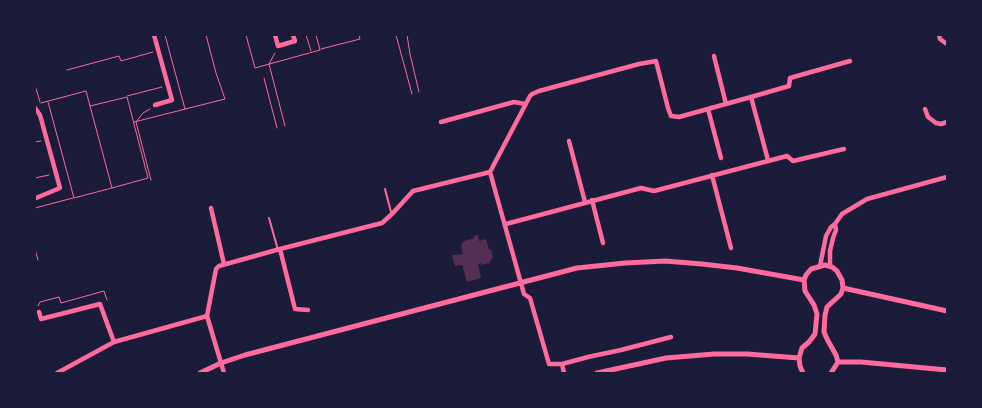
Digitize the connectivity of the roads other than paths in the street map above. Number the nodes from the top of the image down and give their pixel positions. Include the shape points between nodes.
1 (154, 35) edge
2 (275, 35) edge
3 (294, 35) edge
4 (939, 35) edge
5 (947, 44) edge
6 (714, 56) dead end
7 (850, 61) dead end
8 (751, 97) junction
9 (525, 104) junction
10 (726, 104) junction
11 (155, 105) road end
12 (35, 106) edge
13 (708, 109) junction
14 (925, 109) dead end
15 (441, 122) dead end
16 (947, 122) edge
17 (569, 141) dead end
18 (844, 149) dead end
19 (721, 158) dead end
20 (768, 160) junction
21 (490, 172) junction
22 (712, 175) junction
23 (947, 178) edge
24 (385, 189) dead end
25 (36, 198) dead end
26 (592, 200) junction
27 (585, 202) junction
28 (211, 208) dead end
29 (392, 214) junction
30 (269, 218) dead end
31 (506, 224) junction
32 (835, 224) junction
33 (603, 243) dead end
34 (731, 248) dead end
35 (279, 250) junction
36 (224, 264) junction
37 (820, 266) junction
38 (830, 266) junction
39 (804, 280) junction
40 (521, 282) junction
41 (843, 288) junction
42 (308, 310) dead end
43 (947, 310) edge
44 (39, 312) dead end
45 (207, 316) junction
46 (671, 337) dead end
47 (114, 342) junction
48 (798, 358) junction
49 (838, 362) junction
50 (221, 363) junction
51 (562, 364) junction
52 (947, 370) edge
53 (57, 373) edge
54 (200, 373) edge
55 (224, 373) edge
56 (564, 373) edge
57 (598, 373) edge
58 (804, 373) edge
59 (831, 373) edge

1 - 11 street via 172,100
2 - 3 street via 278,46 295,41
4 - 5 street
6 - 10 street
7 - 8 street via 790,78 789,86
8 - 10 street
8 - 20 street
9 - 13 street via 532,94 539,91 656,61 671,116
9 - 15 street via 514,102
9 - 21 street
10 - 13 street
12 - 25 street via 60,188
13 - 19 street
14 - 16 street via 928,117 936,123
17 - 27 street
18 - 20 street via 793,161 787,156
20 - 22 street
21 - 29 street via 413,191
21 - 31 street
22 - 26 street via 654,191 642,188
22 - 34 street
23 - 32 street via 867,199 842,214
24 - 29 lane
26 - 27 street
26 - 33 street
27 - 31 street
28 - 36 street
29 - 35 street via 382,223
30 - 35 lane
31 - 40 street
32 - 37 street via 826,236
32 - 38 street
35 - 36 street
35 - 42 street via 295,309
36 - 45 street via 216,270
37 - 38 street
37 - 39 street via 808,272
38 - 41 street via 840,274
39 - 40 street via 665,261 585,266
39 - 48 street via 805,291 816,311 816,323 813,337 802,348
40 - 50 street
40 - 51 street via 524,294 530,298 549,364
41 - 43 street
41 - 49 street via 838,298 827,307 824,332
44 - 47 street via 41,319 100,304
45 - 47 street
45 - 50 street
46 - 51 street
47 - 53 street
48 - 57 street via 714,354 659,360
48 - 58 street
49 - 52 street
49 - 59 street
50 - 54 street
50 - 55 street
51 - 56 street

